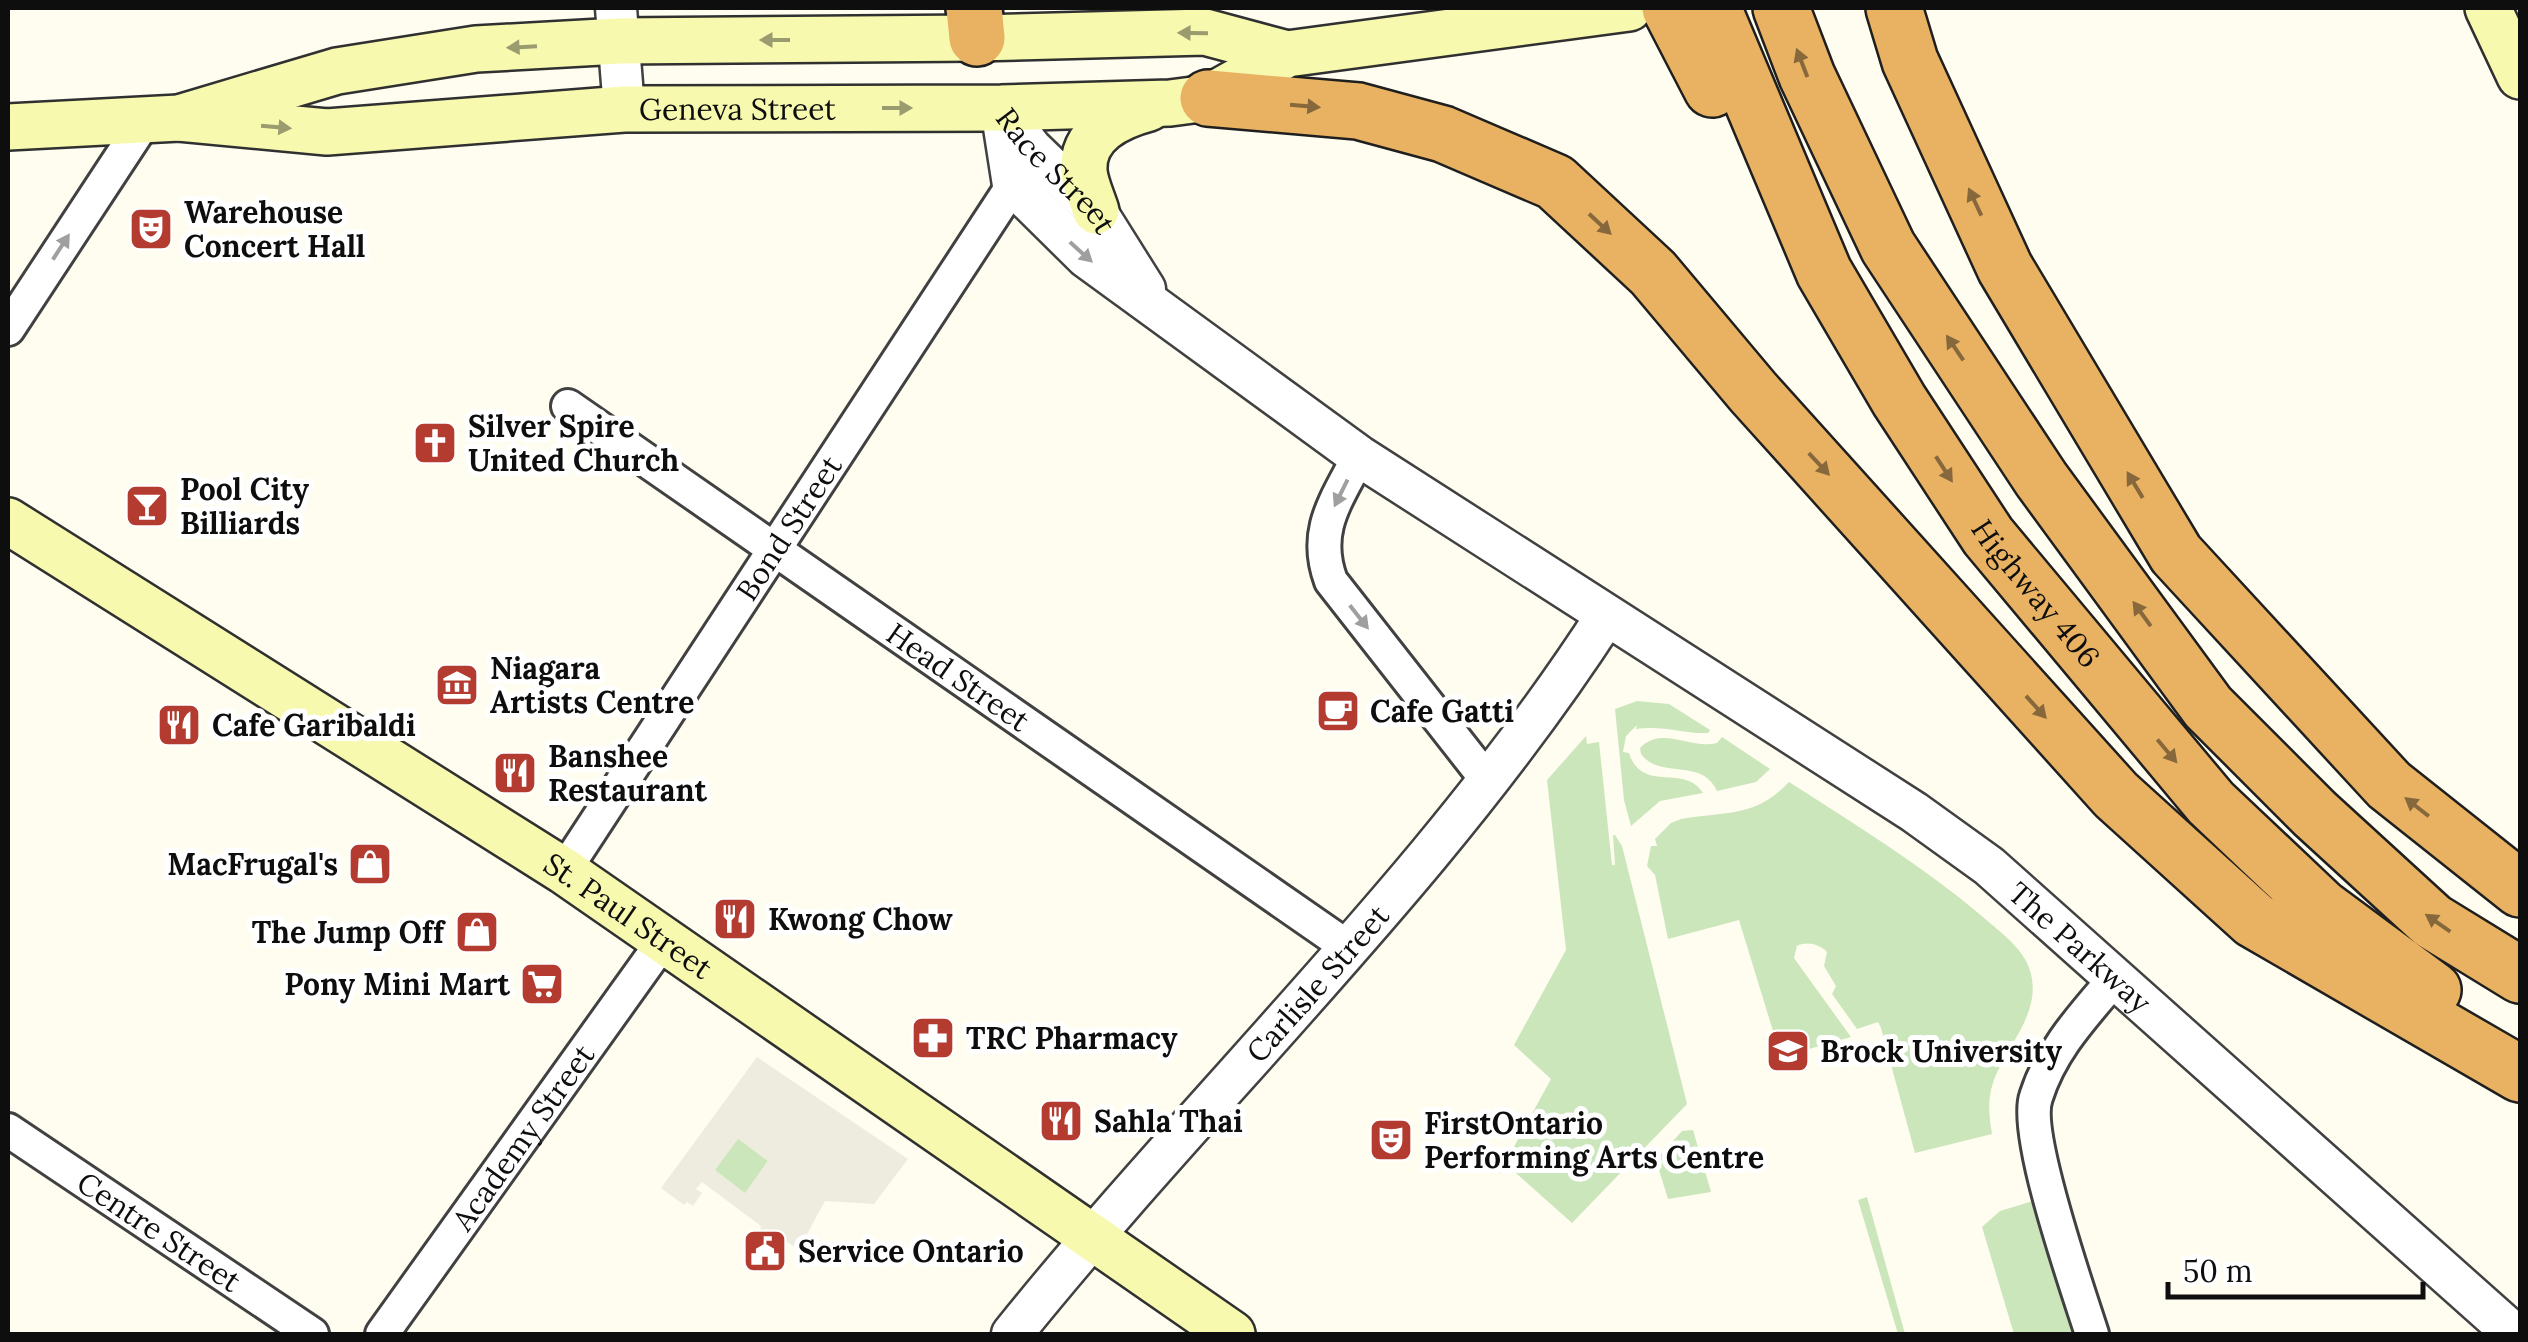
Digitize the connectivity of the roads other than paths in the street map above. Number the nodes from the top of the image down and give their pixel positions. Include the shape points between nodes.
1 (1629, 8) edge
2 (1670, 8) edge
3 (1713, 8) edge
4 (1781, 8) edge
5 (1894, 8) edge
6 (2488, 8) edge
7 (976, 23) edge
8 (618, 24) edge
9 (1288, 54) junction
10 (2520, 76) edge
11 (1189, 100) junction
12 (1001, 108) junction
13 (624, 109) junction
14 (161, 120) junction
15 (8, 127) edge
16 (1013, 185) junction
17 (1096, 211) junction
18 (1158, 309) junction
19 (8, 329) edge
20 (1898, 400) junction
21 (568, 406) dead end
22 (1360, 456) junction
23 (8, 520) edge
24 (774, 550) junction
25 (1606, 616) junction
26 (1487, 780) junction
27 (564, 871) junction
28 (2520, 889) edge
29 (664, 940) junction
30 (1349, 948) junction
31 (2520, 975) edge
32 (2116, 977) junction
33 (2520, 1060) edge
34 (2520, 1074) edge
35 (8, 1130) edge
36 (1092, 1235) junction
37 (312, 1334) edge
38 (382, 1334) edge
39 (1012, 1334) edge
40 (1232, 1334) edge
41 (2092, 1334) edge
42 (2514, 1334) edge

1 - 9 main road, Geneva Street
2 - 20 highway via 1747,157
3 - 20 highway, Highway 406 via 1824,272
31 -> 4 highway via 2432,921 2208,707 2041,479 1888,247
28 -> 5 highway via 2390,785 2176,554 2005,268 1910,61
6 - 10 main road
7 -> 8 main road, Geneva Street
9 -> 7 main road, Geneva Street via 1204,32
7 - 12 main road
8 - 13 street
8 -> 14 main road, Geneva Street via 337,71
9 - 11 main road, Geneva Street
11 - 12 main road, Geneva Street
11 - 17 main road via 1120,115 1100,131 1083,168
11 -> 34 highway via 1358,111 1444,134 1555,182 1653,273 2116,795 2254,920
13 -> 12 main road, Geneva Street
12 - 16 street, Race Street
12 - 17 street, Race Street via 1031,148
14 -> 13 main road, Geneva Street via 327,132
14 - 15 main road, Geneva Street
19 -> 14 street
16 -> 18 street, Race Street via 1086,257
16 - 24 street, Bond Street
17 - 18 street, Race Street
18 - 22 street, Race Street
20 -> 33 highway, Highway 406 via 1988,536 2211,803 2321,907
21 - 24 street, Head Street
22 - 25 street, Race Street
22 -> 26 street via 1328,520 1322,555 1331,581
23 - 27 main road, St. Paul Street
24 - 27 street, Bond Street
24 - 30 street, Head Street
25 - 26 street, Carlisle Street
25 - 32 street, The Parkway via 1914,812 1989,866
26 - 30 street, Carlisle Street
27 - 29 main road, St. Paul Street
29 - 36 main road, St. Paul Street
29 - 38 street, Academy Street
30 - 36 street, Carlisle Street
32 - 41 street via 2058,1046 2034,1102 2041,1165
32 - 42 street, The Parkway
35 - 37 street, Centre Street
36 - 39 street, Carlisle Street
36 - 40 main road, St. Paul Street

